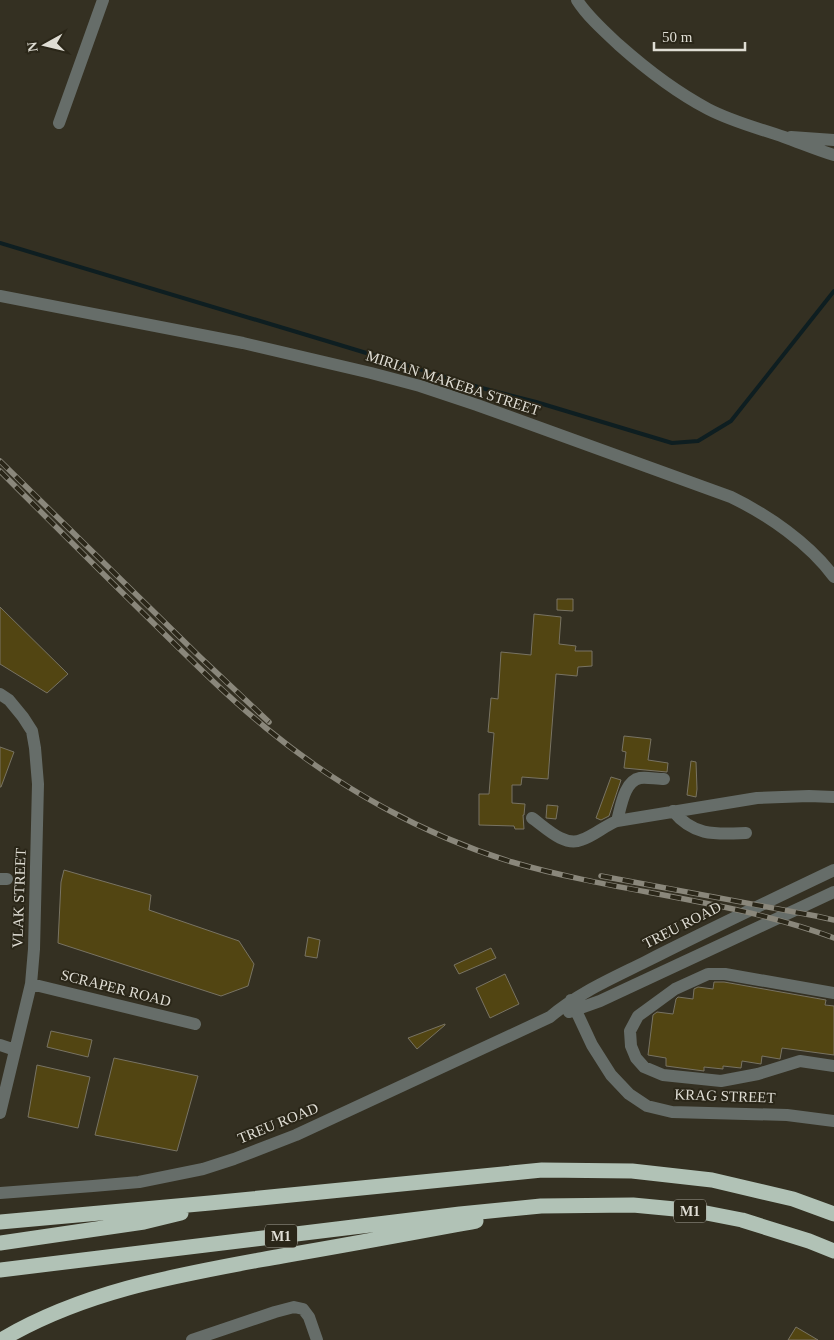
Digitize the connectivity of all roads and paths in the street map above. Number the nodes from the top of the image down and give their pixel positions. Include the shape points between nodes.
1 (103, 0) edge
2 (577, 0) edge
3 (59, 123) dead end
4 (784, 137) junction
5 (834, 140) edge
6 (834, 155) edge
7 (0, 296) edge
8 (834, 577) edge
9 (0, 694) edge
10 (664, 780) dead end
11 (834, 797) edge
12 (673, 811) junction
13 (532, 818) dead end
14 (617, 821) junction
15 (746, 833) dead end
16 (834, 870) edge
17 (834, 892) edge
18 (31, 984) junction
19 (834, 993) edge
20 (574, 1005) junction
21 (195, 1024) dead end
22 (0, 1045) edge
23 (15, 1050) junction
24 (834, 1066) edge
25 (5, 1072) edge
26 (0, 1113) edge
27 (834, 1122) edge
28 (0, 1193) edge
29 (210, 1203) junction
30 (541, 1206) junction
31 (834, 1214) edge
32 (0, 1222) edge
33 (0, 1243) edge
34 (834, 1251) edge
35 (0, 1270) edge
36 (0, 1340) edge
37 (192, 1340) edge
38 (317, 1340) edge

1 - 3 street
2 - 4 street via 629,54 672,87 744,125
4 - 5 street
4 - 6 street
7 - 8 street, MIRIAN MAKEBA STREET via 297,355 420,386 477,405 731,497 791,534
9 - 18 street, VLAK STREET via 23,717 32,731 35,748 38,784
10 - 14 street via 641,778 633,781 628,786
11 - 12 street via 757,798
12 - 14 street
12 - 15 street via 679,819 700,832
13 - 14 street via 558,837 572,842
16 - 20 street, TREU ROAD via 722,923
17 - 20 street, TREU ROAD via 600,1001
18 - 21 street, SCRAPER ROAD
18 - 23 street, VLAK STREET
19 - 24 street via 725,974 708,974 676,989 638,1016 630,1031 636,1058 644,1067 663,1075 721,1081 800,1061
20 - 27 street, KRAG STREET via 592,1045 611,1075 647,1106 672,1112 787,1115
20 - 28 street, TREU ROAD via 562,1015 550,1017 305,1131 226,1162 139,1182
22 - 23 street
23 - 25 street, VLAK STREET
25 - 26 street, VLAK STREET
29 - 31 highway, M1 via 522,1171 582,1169 712,1180 793,1199
29 - 32 highway, M1
29 - 33 highway via 144,1222
30 - 34 highway, M1 via 633,1205 696,1211 742,1220
30 - 35 highway, M1
30 - 36 highway via 512,1215 191,1272 121,1289 47,1315
37 - 38 street via 294,1307 303,1309 309,1317

